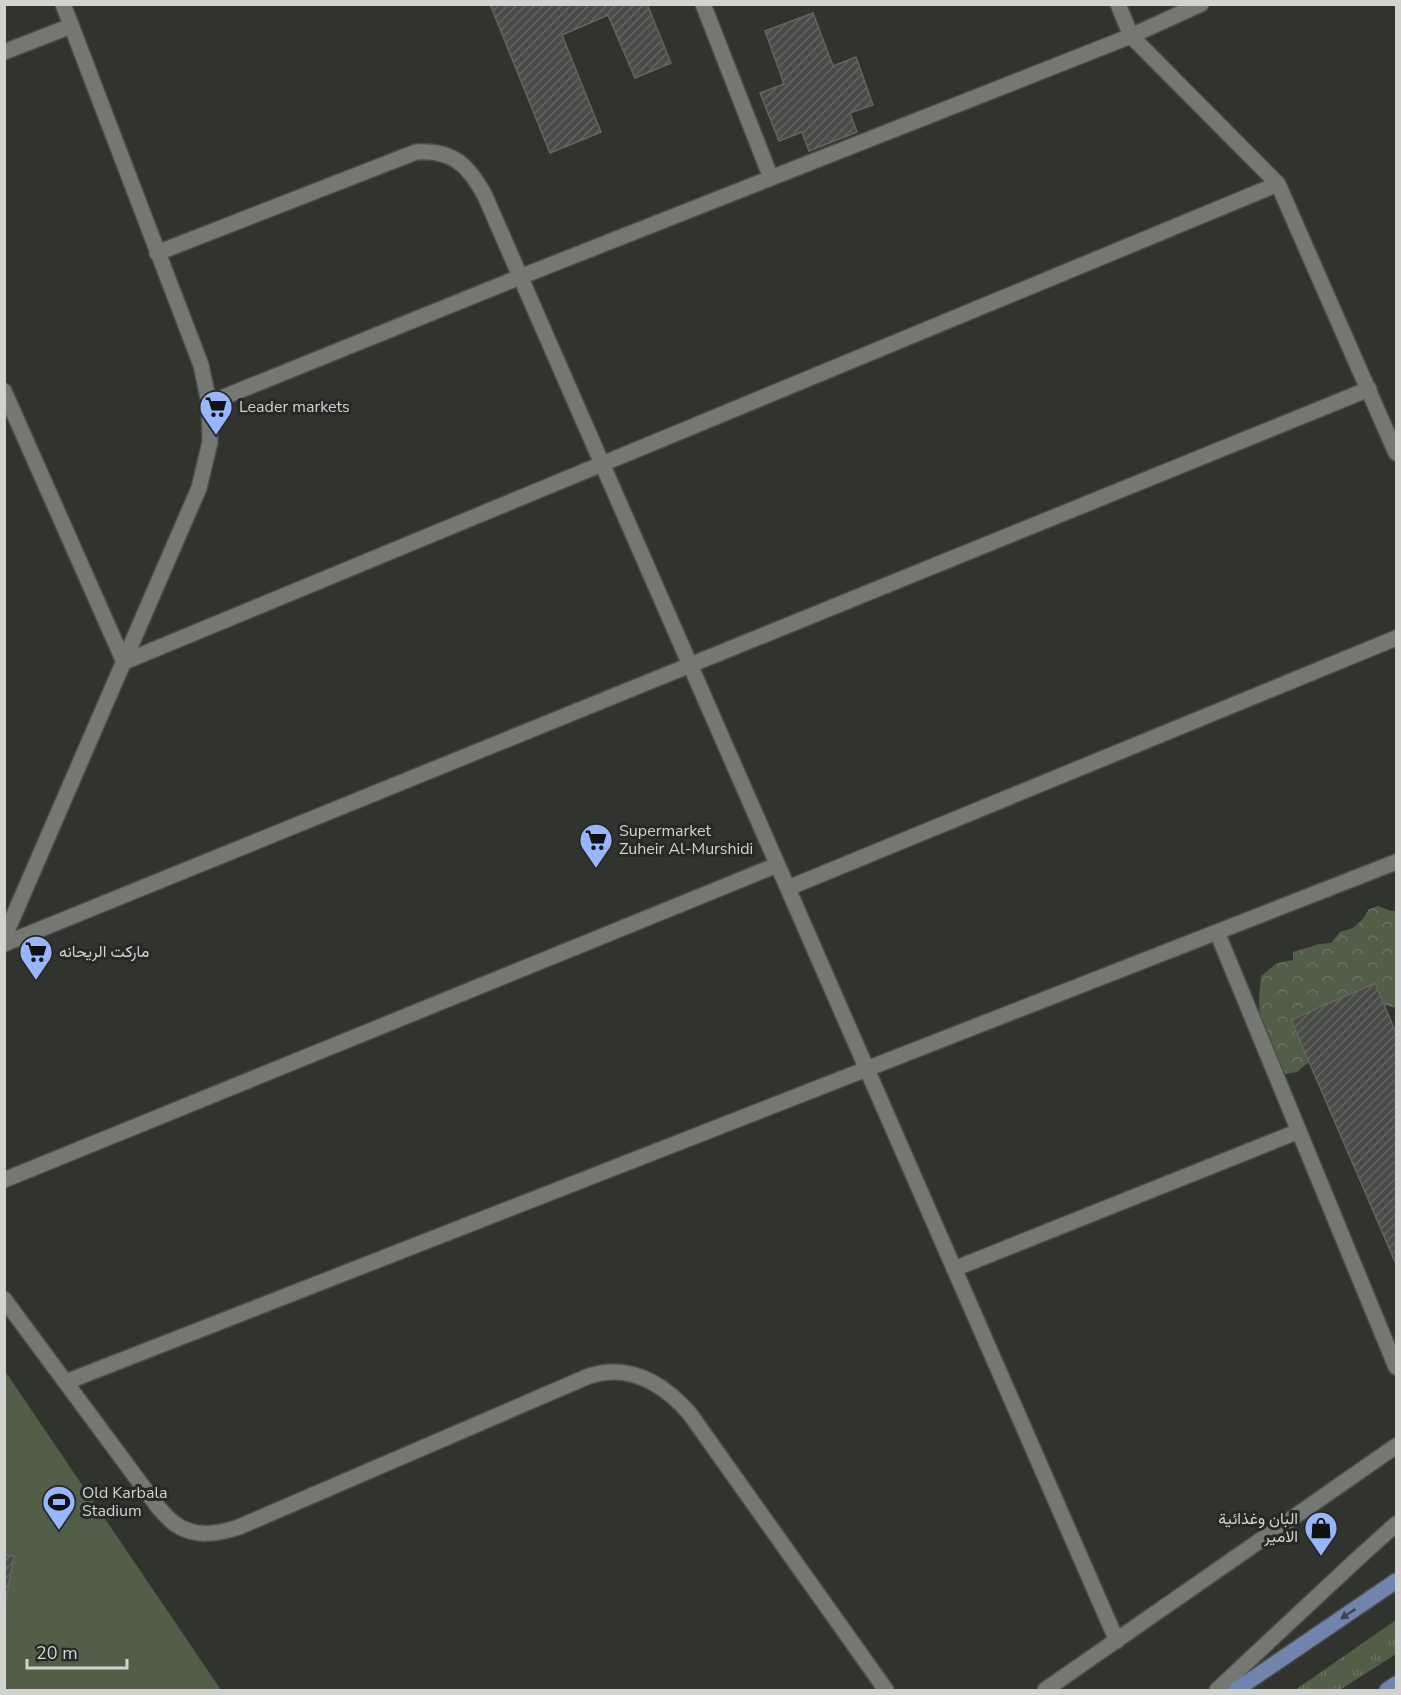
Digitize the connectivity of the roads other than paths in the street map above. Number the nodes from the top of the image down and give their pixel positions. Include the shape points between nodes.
1 (63, 4) edge
2 (703, 4) edge
3 (1118, 4) edge
4 (1201, 4) edge
5 (71, 26) junction
6 (1131, 36) junction
7 (4, 52) edge
8 (771, 178) junction
9 (1278, 184) junction
10 (158, 253) junction
11 (520, 277) junction
12 (1369, 389) junction
13 (4, 391) edge
14 (209, 403) junction
15 (1396, 453) edge
16 (602, 464) junction
17 (1396, 638) edge
18 (124, 662) junction
19 (690, 665) junction
20 (1396, 862) edge
21 (777, 865) junction
22 (788, 888) junction
23 (1217, 932) junction
24 (4, 938) edge
25 (4, 944) edge
26 (866, 1069) junction
27 (1299, 1131) junction
28 (4, 1180) edge
29 (954, 1269) junction
30 (4, 1299) edge
31 (1396, 1367) edge
32 (66, 1382) junction
33 (1396, 1446) edge
34 (1396, 1524) edge
35 (1396, 1581) edge
36 (1117, 1641) junction
37 (1396, 1684) edge
38 (886, 1690) edge
39 (1045, 1690) edge
40 (1217, 1690) edge
41 (1236, 1690) edge
42 (1387, 1690) edge

1 - 5 street
2 - 8 street
3 - 6 street
4 - 6 street
5 - 7 street
5 - 10 street
6 - 8 street
6 - 9 street
8 - 11 street
9 - 12 street
9 - 16 street
10 - 11 street via 404,156 428,151 458,161 476,179
10 - 14 street via 201,365
11 - 14 street
11 - 16 street
12 - 15 street
12 - 19 street
13 - 18 street
14 - 18 street via 210,442 199,488
16 - 18 street
16 - 19 street
17 - 22 street
18 - 24 street
19 - 21 street
19 - 25 street
20 - 23 street
21 - 22 street
21 - 28 street
22 - 26 street
23 - 26 street
23 - 27 street
26 - 29 street
26 - 32 street
27 - 29 street
27 - 31 street
29 - 36 street
30 - 32 street
32 - 38 street via 158,1507 176,1525 205,1534 239,1527 589,1376 620,1371 640,1377 667,1391 690,1413
33 - 36 street
34 - 40 street
35 -> 41 main road
36 - 39 street
37 - 42 main road

